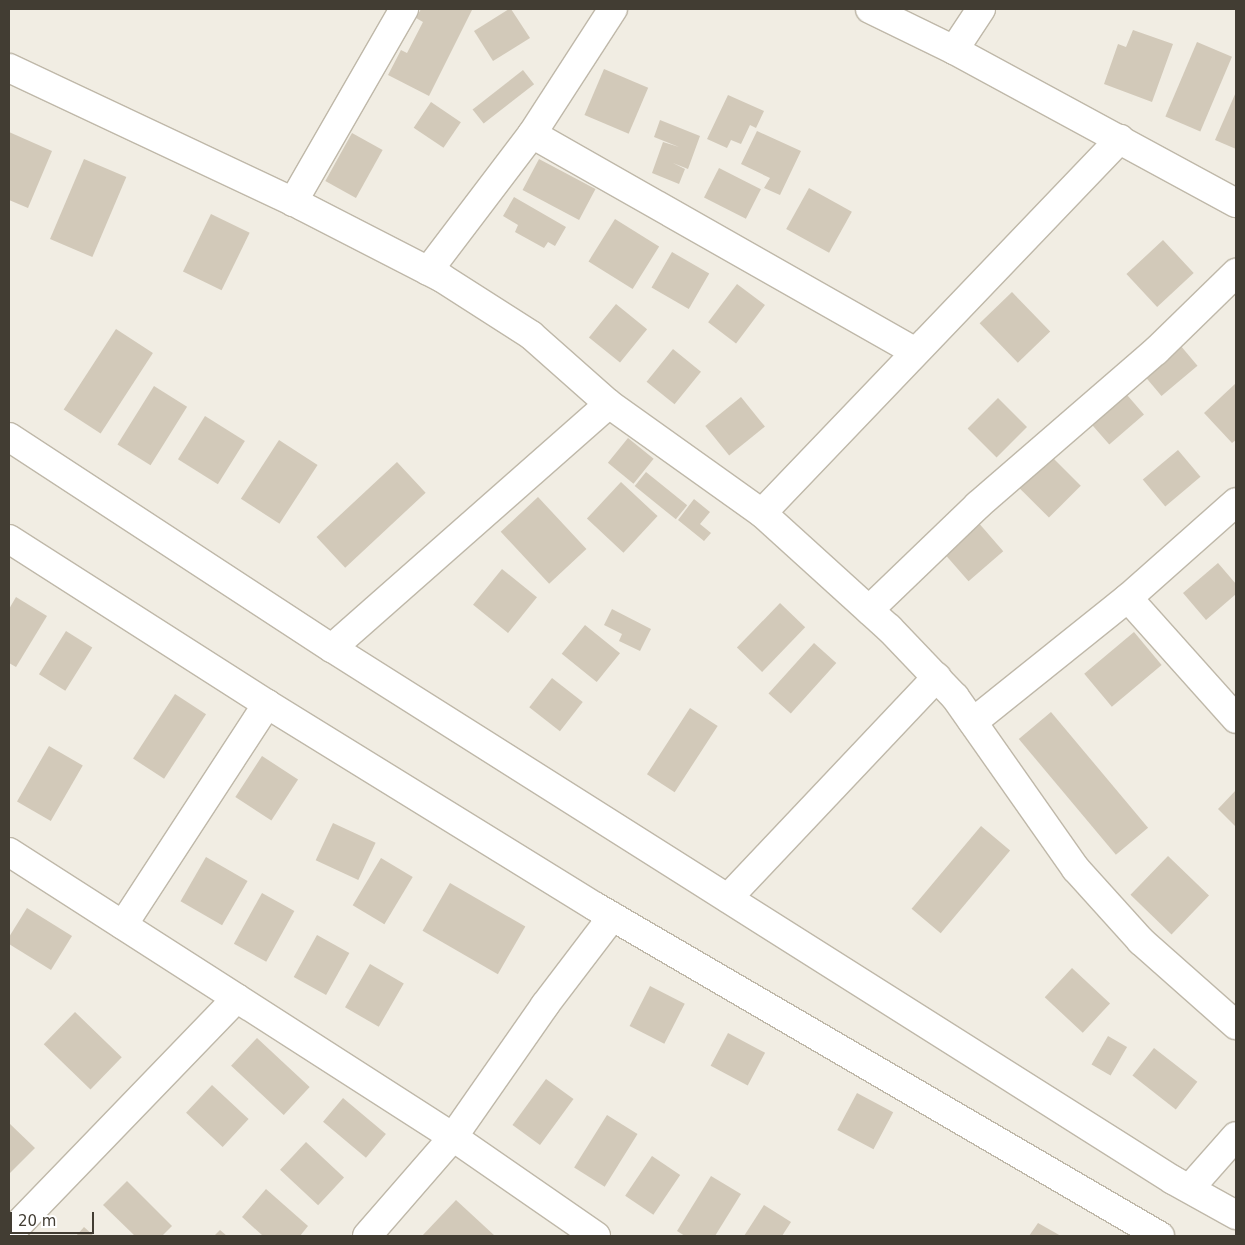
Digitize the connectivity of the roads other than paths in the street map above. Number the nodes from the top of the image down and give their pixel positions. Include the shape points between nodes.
1 (404, 9) edge
2 (613, 9) edge
3 (870, 9) edge
4 (981, 9) edge
5 (954, 50) junction
6 (11, 75) edge
7 (532, 134) junction
8 (1120, 139) junction
9 (293, 202) junction
10 (1236, 203) edge
11 (428, 271) junction
12 (1236, 273) edge
13 (915, 352) junction
14 (608, 404) junction
15 (9, 437) edge
16 (1236, 502) edge
17 (762, 513) junction
18 (9, 538) edge
19 (1128, 598) junction
20 (869, 610) junction
21 (332, 648) junction
22 (937, 677) junction
23 (267, 704) junction
24 (1236, 719) edge
25 (972, 722) junction
26 (12, 859) edge
27 (728, 898) junction
28 (612, 917) junction
29 (123, 925) junction
30 (237, 998) junction
31 (1236, 1025) edge
32 (1236, 1136) edge
33 (453, 1137) junction
34 (1190, 1188) junction
35 (1236, 1216) edge
36 (9, 1234) edge
37 (367, 1236) edge
38 (596, 1236) edge
39 (1158, 1236) edge

1 - 9 street
2 - 7 street
3 - 5 street
4 - 5 street
5 - 8 street
6 - 9 street
7 - 11 street
7 - 13 street
8 - 10 street
8 - 13 street
9 - 11 street
11 - 14 street via 531,335
12 - 20 street via 1156,351 978,505
13 - 17 street
14 - 17 street
14 - 21 street
15 - 21 street
16 - 19 street
17 - 20 street
18 - 23 street
19 - 24 street
19 - 25 street
20 - 22 street
21 - 27 street
22 - 25 street
22 - 27 street
23 - 28 street
23 - 29 street
25 - 31 street via 1076,868 1141,942
26 - 29 street
27 - 34 street
28 - 33 street via 545,1004
28 - 39 street
29 - 30 street
30 - 33 street
30 - 36 street
32 - 34 street
33 - 37 street
33 - 38 street
34 - 35 street

